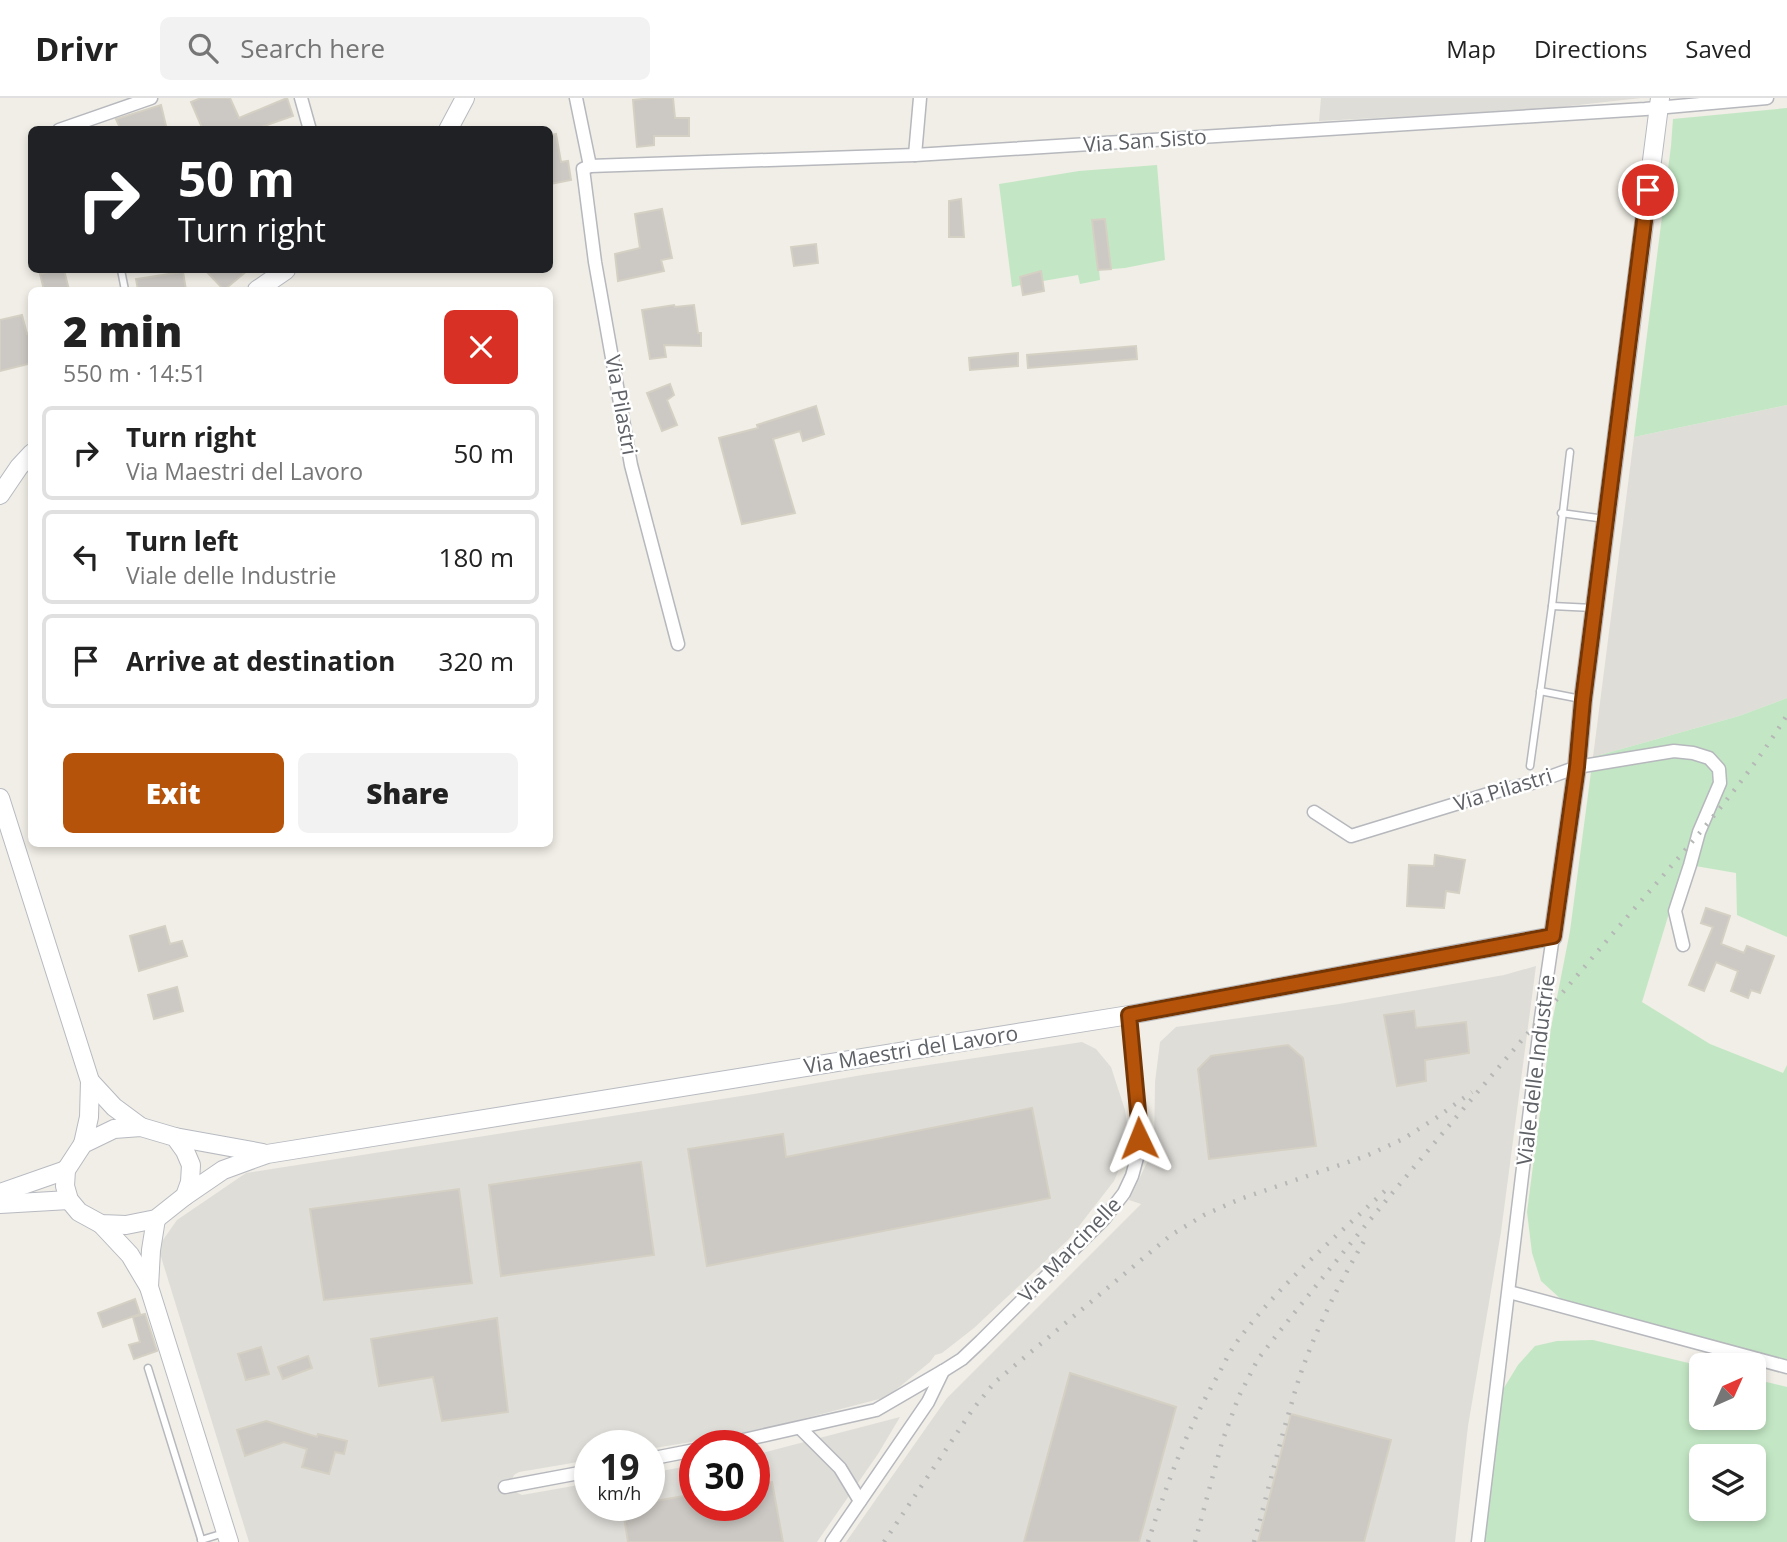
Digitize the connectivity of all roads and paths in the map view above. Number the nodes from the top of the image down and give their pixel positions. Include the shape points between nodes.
1 (151, 98) edge
2 (301, 98) edge
3 (465, 98) edge
4 (576, 98) edge
5 (920, 98) edge
6 (1767, 98) edge
7 (1660, 103) edge
8 (70, 126) edge
9 (309, 126) edge
10 (451, 126) edge
11 (915, 155) junction
12 (590, 166) junction
13 (282, 273) edge
14 (261, 287) edge
15 (1570, 453) dead end
16 (28, 457) edge
17 (0, 495) edge
18 (1562, 513) junction
19 (1606, 519) junction
20 (1552, 606) junction
21 (1595, 608) junction
22 (678, 644) dead end
23 (1540, 691) junction
24 (1583, 700) junction
25 (1530, 766) dead end
26 (1577, 767) junction
27 (0, 798) edge
28 (1314, 812) dead end
29 (1553, 936) junction
30 (1683, 945) dead end
31 (1129, 1015) junction
32 (90, 1081) junction
33 (141, 1127) junction
34 (175, 1137) junction
35 (83, 1144) junction
36 (267, 1154) junction
37 (66, 1170) junction
38 (0, 1193) edge
39 (185, 1196) junction
40 (69, 1200) junction
41 (0, 1204) edge
42 (156, 1219) junction
43 (101, 1224) junction
44 (149, 1287) junction
45 (1509, 1292) junction
46 (1787, 1367) edge
47 (148, 1368) dead end
48 (943, 1371) junction
49 (800, 1428) junction
50 (770, 1435) edge
51 (574, 1474) edge
52 (505, 1487) dead end
53 (860, 1500) junction
54 (228, 1537) edge
55 (201, 1541) edge
56 (832, 1542) edge
57 (1478, 1542) edge

1 - 8 street
2 - 9 street
3 - 10 street
4 - 12 street
5 - 11 street
6 - 7 street, Via San Sisto
7 - 11 street, Via San Sisto
7 - 19 street, Viale delle Industrie
11 - 12 street, Via San Sisto
12 - 22 street, Via Pilastri via 583,169 595,262 631,465
13 - 14 street
15 - 18 lane
16 - 17 street
18 - 19 lane
18 - 20 lane
19 - 21 street, Viale delle Industrie
20 - 21 lane
20 - 23 lane
21 - 24 street, Viale delle Industrie
23 - 24 lane
23 - 25 lane
24 - 26 street, Viale delle Industrie
26 - 28 street, Via Pilastri via 1351,836
26 - 29 street, Viale delle Industrie
26 - 30 street, Via Pilastri via 1674,751 1709,758 1719,769 1720,783 1699,832 1675,911
27 - 32 street
29 - 31 street, Via Maestri del Lavoro
29 - 45 street, Viale delle Industrie
31 - 36 street, Via Maestri del Lavoro
31 - 48 street, Via Marcinelle via 1139,1122 1138,1154 1124,1194 990,1332
32 - 33 street
32 - 35 street
33 - 34 street
33 - 35 street via 114,1129
34 - 36 street
34 - 39 street via 191,1165
35 - 37 street
36 - 39 street via 223,1170
37 - 38 street
37 - 40 street
39 - 42 street
40 - 41 street
40 - 43 street via 79,1212
42 - 43 street
42 - 44 street
43 - 44 street via 130,1255
44 - 54 street
45 - 46 street
45 - 57 street, Viale delle Industrie
47 - 55 lane
48 - 49 street, Via Marcinelle via 876,1410
48 - 53 street, Via Marcinelle via 928,1402
49 - 50 street, Via Marcinelle
49 - 53 street via 840,1468
51 - 52 street
53 - 56 street, Via Marcinelle
54 - 55 lane

